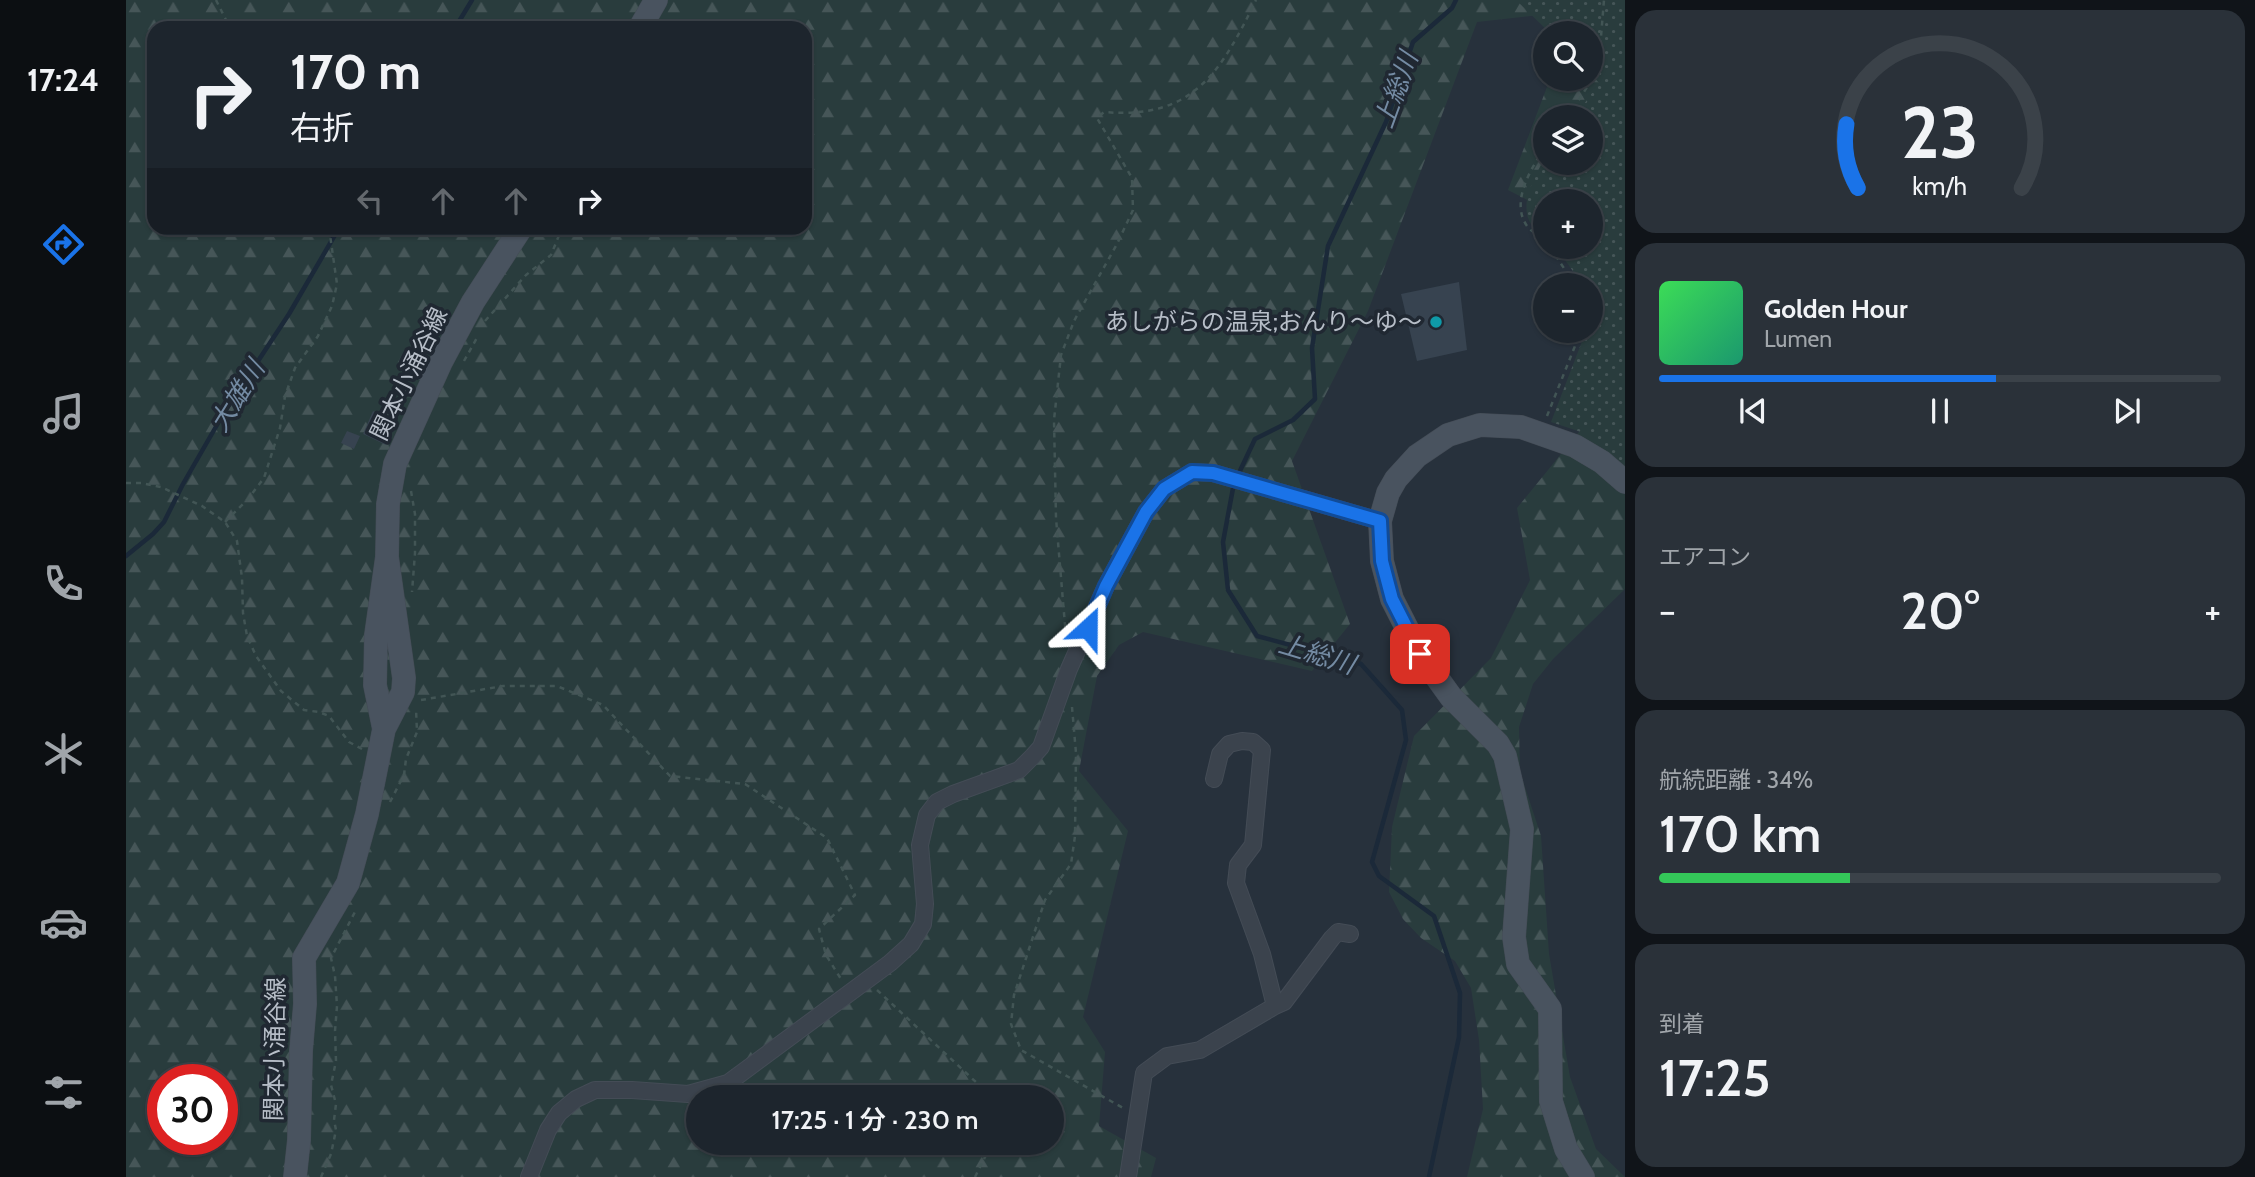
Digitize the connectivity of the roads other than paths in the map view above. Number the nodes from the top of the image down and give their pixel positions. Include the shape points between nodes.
1 (656, 0) edge
2 (644, 21) edge
3 (517, 235) edge
4 (1625, 482) edge
5 (1380, 521) junction
6 (387, 557) junction
7 (384, 729) junction
8 (1214, 779) dead end
9 (1350, 934) dead end
10 (1275, 1006) junction
11 (295, 1177) edge
12 (530, 1177) edge
13 (1128, 1177) edge
14 (1583, 1177) edge

1 - 2 main road
3 - 6 main road, 関本小涌谷線 via 466,314 395,464 388,504
4 - 5 main road via 1575,446 1521,427 1480,425 1448,435 1417,456 1388,493
5 - 12 street via 1213,473 1192,472 1164,489 1146,512 1106,586 1041,747 1019,770 953,794 937,802 927,815 920,845 923,924 911,944 728,1083 688,1094 595,1090 576,1099 558,1113
5 - 14 main road via 1382,561 1392,599 1420,654 1451,697 1505,756 1522,829 1514,937 1518,964 1550,1009 1551,1101 1566,1149
6 - 7 main road, 関本小涌谷線 via 376,635 375,685
6 - 7 main road, 関本小涌谷線 via 404,678 403,692
7 - 11 main road, 関本小涌谷線 via 348,883 304,958
8 - 10 street via 1220,754 1229,744 1253,742 1262,750 1253,845 1238,865 1236,883
9 - 10 street via 1338,932 1284,1002
10 - 13 street via 1200,1050 1167,1056 1143,1073

